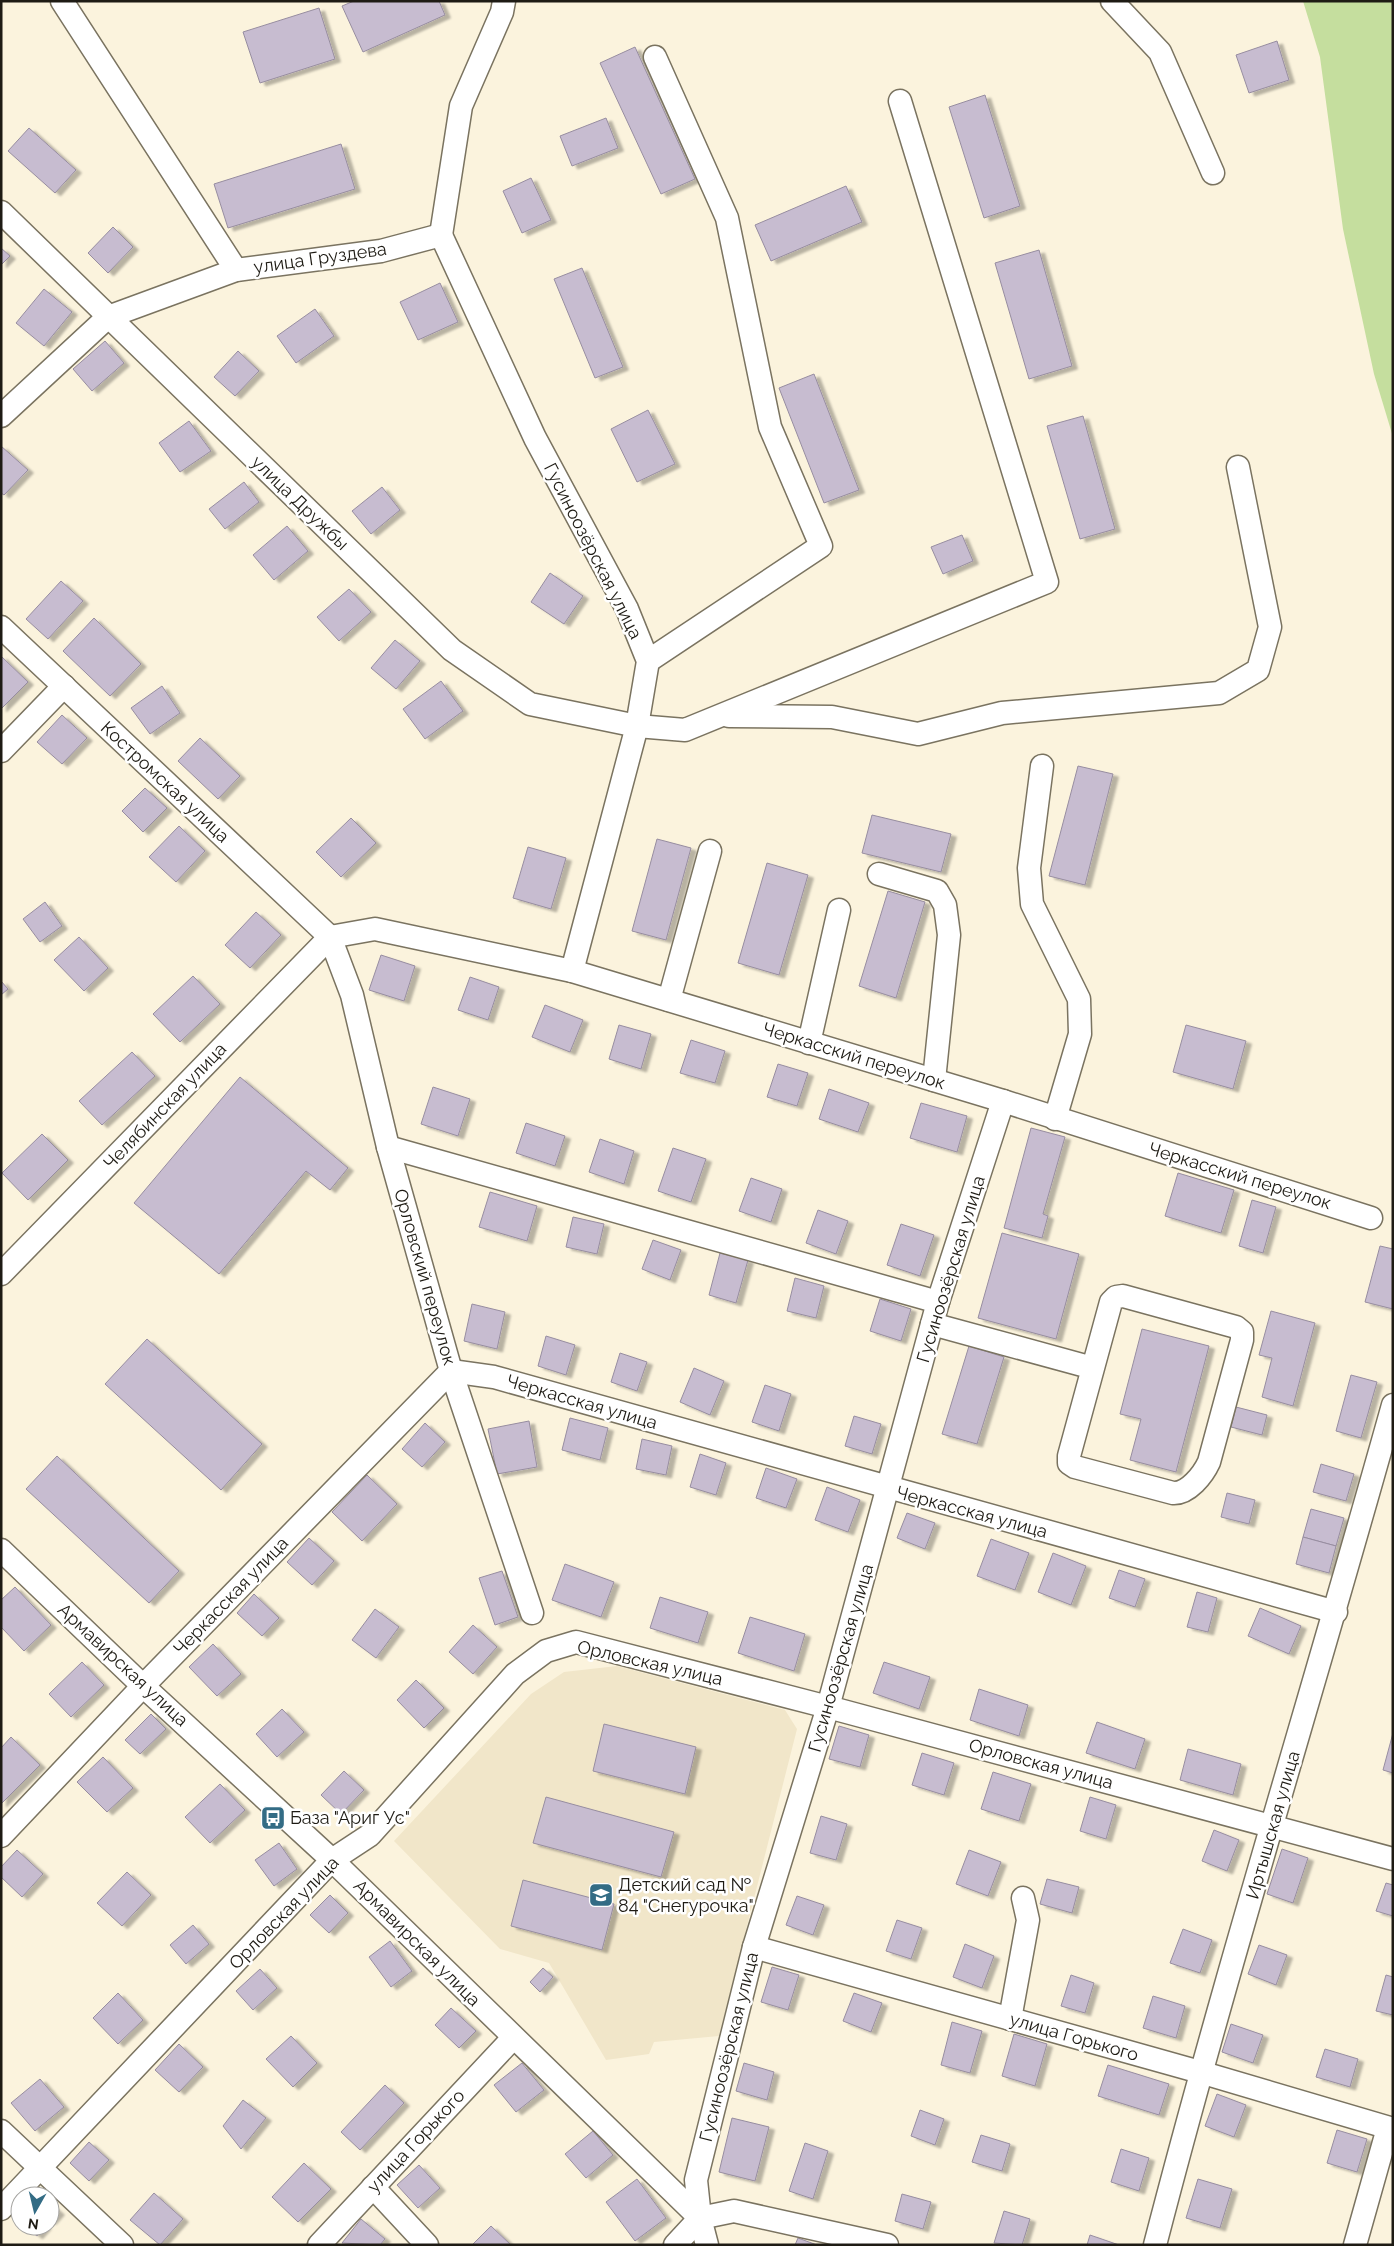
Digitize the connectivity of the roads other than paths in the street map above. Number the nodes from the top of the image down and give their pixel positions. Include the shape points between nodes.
1 (62, 1) edge
2 (1112, 1) edge
3 (508, 5) edge
4 (655, 57) dead end
5 (900, 101) dead end
6 (1213, 173) dead end
7 (1, 212) edge
8 (441, 234) junction
9 (236, 270) junction
10 (108, 317) junction
11 (1, 416) edge
12 (1238, 467) dead end
13 (1, 627) edge
14 (648, 661) junction
15 (64, 686) junction
16 (718, 716) junction
17 (637, 726) junction
18 (1, 751) edge
19 (1042, 766) dead end
20 (710, 851) dead end
21 (879, 874) dead end
22 (839, 910) dead end
23 (330, 937) junction
24 (572, 971) junction
25 (669, 1000) junction
26 (809, 1042) junction
27 (934, 1080) junction
28 (1003, 1101) junction
29 (1055, 1119) junction
30 (388, 1147) junction
31 (1371, 1218) dead end
32 (1, 1274) edge
33 (938, 1302) junction
34 (932, 1324) junction
35 (1093, 1368) junction
36 (451, 1371) junction
37 (1393, 1405) edge
38 (889, 1489) junction
39 (1, 1550) edge
40 (1336, 1612) junction
41 (532, 1613) dead end
42 (143, 1686) junction
43 (828, 1706) junction
44 (1273, 1826) junction
45 (1, 1836) edge
46 (1393, 1859) edge
47 (332, 1860) junction
48 (1023, 1898) dead end
49 (754, 1947) junction
50 (1010, 2019) junction
51 (513, 2038) junction
52 (1200, 2072) junction
53 (1390, 2129) edge
54 (1, 2131) edge
55 (40, 2168) junction
56 (373, 2187) junction
57 (1, 2209) edge
58 (700, 2218) junction
59 (122, 2245) edge
60 (319, 2245) edge
61 (427, 2245) edge
62 (674, 2245) edge
63 (707, 2245) edge
64 (887, 2245) edge
65 (1155, 2245) edge
66 (1355, 2245) edge

1 - 9 street
2 - 6 street via 1160,52
3 - 8 street via 462,106
4 - 14 street via 727,218 770,427 821,546
5 - 16 street, улица Дружбы via 1048,582
7 - 10 street, улица Дружбы
8 - 9 street, улица Груздева via 381,251
8 - 14 street, Гусиноозёрская улица via 535,438 627,609
9 - 10 street, улица Груздева
10 - 11 street, улица Груздева
10 - 17 street, улица Дружбы via 452,650 530,704
12 - 16 street via 1270,628 1258,670 1219,693 1002,712 918,734 832,718
13 - 15 street, Костромская улица
14 - 17 street, Гусиноозёрская улица
15 - 18 street
15 - 23 street, Костромская улица
16 - 17 street, улица Дружбы via 684,730
17 - 24 street, Гусиноозёрская улица
19 - 29 street via 1029,868 1032,904 1079,999 1080,1034
20 - 25 street
21 - 27 street via 937,891 945,905 949,934
22 - 26 street
23 - 24 street, Черкасский переулок via 375,929
23 - 30 street, Орловский переулок via 352,995
23 - 32 street, Челябинская улица
24 - 25 street, Черкасский переулок
25 - 26 street, Черкасский переулок
26 - 27 street, Черкасский переулок
27 - 28 street, Черкасский переулок
28 - 29 street, Черкасский переулок
28 - 33 street, Гусиноозёрская улица
29 - 31 street, Черкасский переулок
30 - 33 street
30 - 36 street, Орловский переулок
33 - 34 street, Гусиноозёрская улица
34 - 35 street
34 - 38 street, Гусиноозёрская улица
35 - 35 street via 1069,1456 1070,1463 1180,1494 1202,1474 1209,1462 1242,1332 1236,1327 1116,1297 1111,1302
36 - 38 street, Черкасская улица via 494,1377
36 - 41 street, Орловский переулок
36 - 42 street, Черкасская улица
37 - 40 street, Иртышская улица
38 - 40 street, Черкасская улица
38 - 43 street, Гусиноозёрская улица
39 - 42 street, Армавирская улица
40 - 44 street, Иртышская улица
42 - 45 street, Черкасская улица
42 - 47 street, Армавирская улица
43 - 44 street, Орловская улица
43 - 47 street, Орловская улица via 576,1642 546,1651 515,1674 370,1835
43 - 49 street, Гусиноозёрская улица
44 - 46 street, Орловская улица
44 - 52 street, Иртышская улица
47 - 51 street, Армавирская улица
47 - 55 street, Орловская улица
48 - 50 street via 1028,1920
49 - 50 street, улица Горького
49 - 58 street, Гусиноозёрская улица via 696,2180
50 - 52 street, улица Горького
51 - 56 street, улица Горького
51 - 58 street, Армавирская улица
52 - 53 street, улица Горького
52 - 65 street, Иртышская улица
53 - 66 street
54 - 55 street
55 - 57 street, Орловская улица
55 - 59 street
56 - 60 street, улица Горького
56 - 61 street
58 - 62 street
58 - 63 street
58 - 64 street via 734,2211

